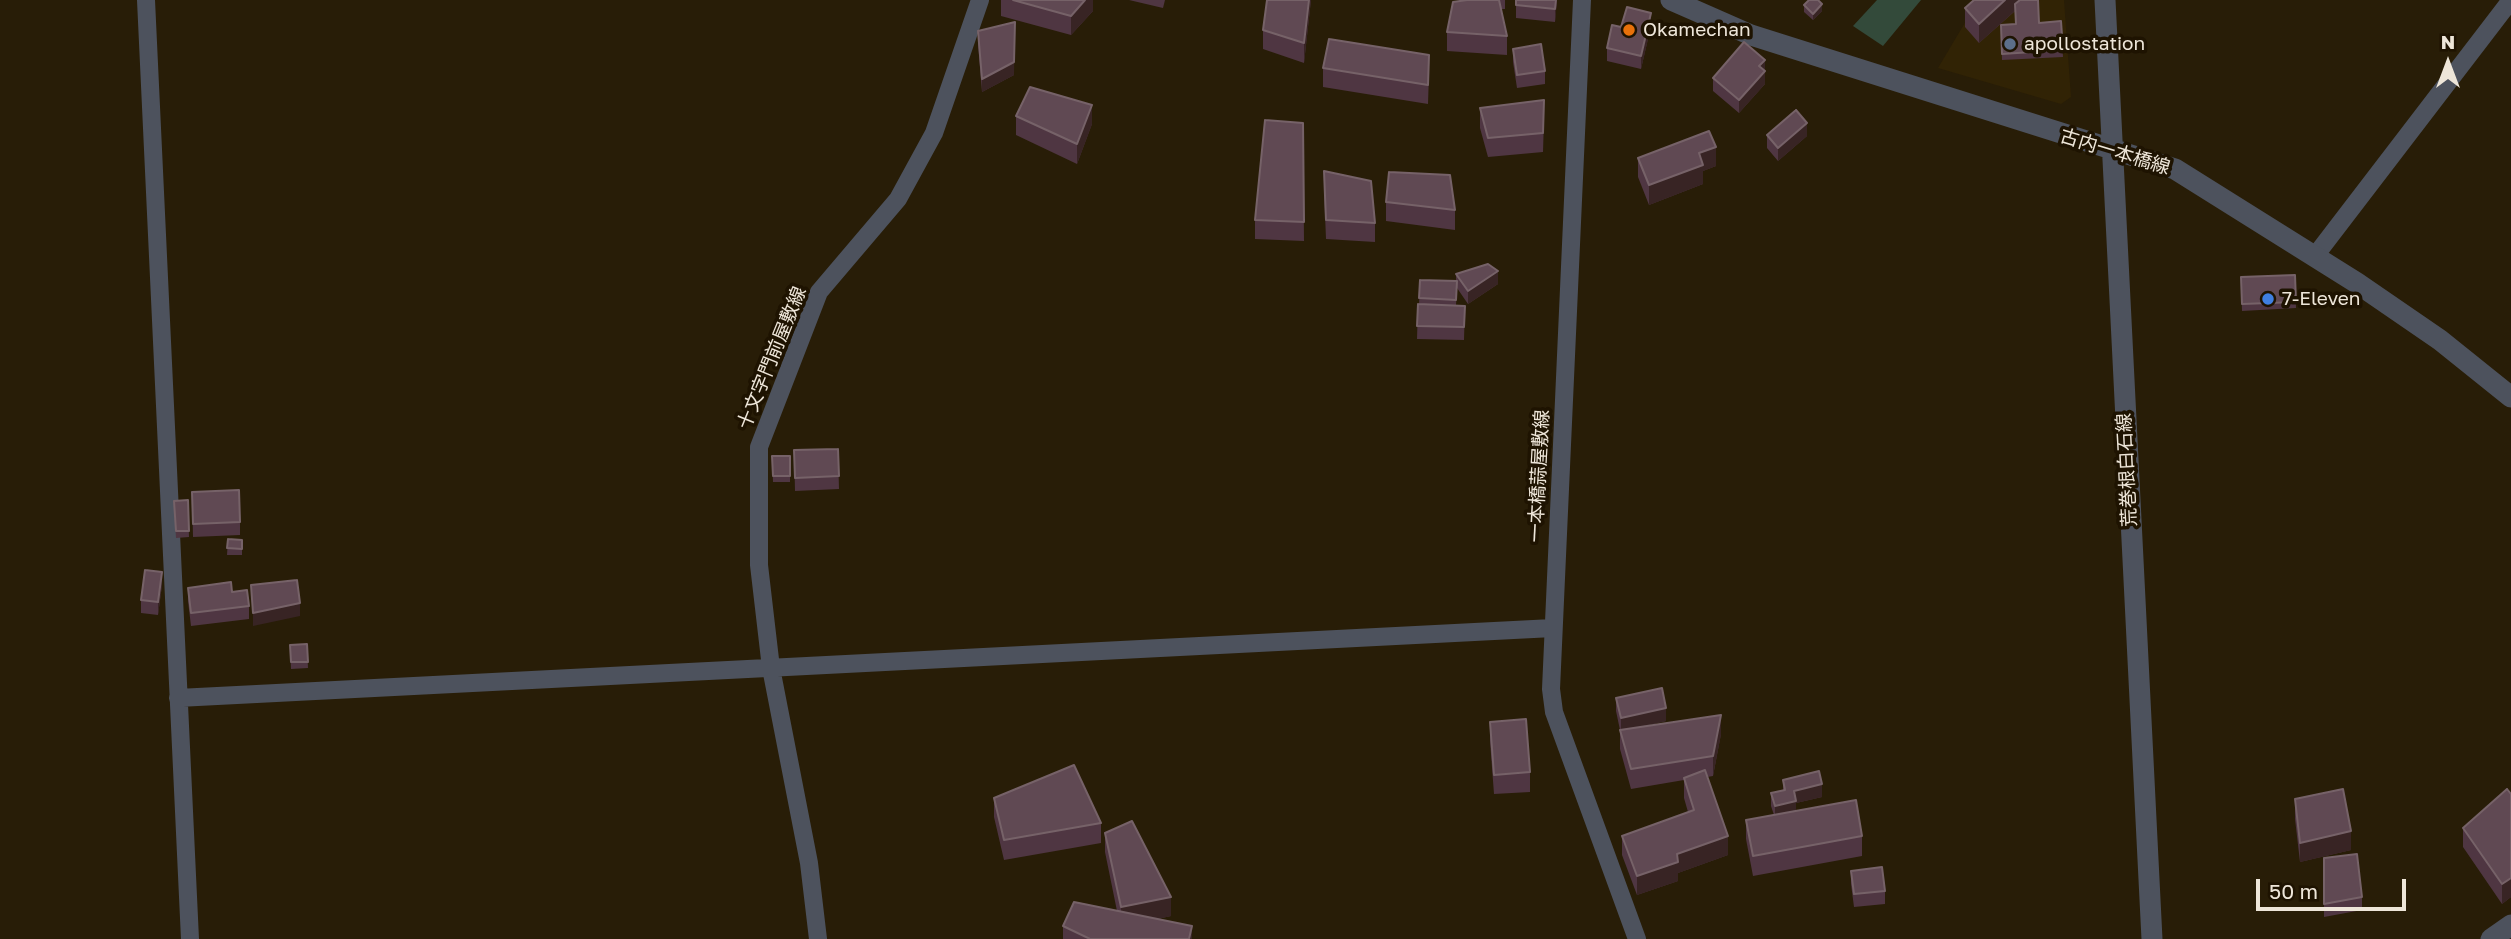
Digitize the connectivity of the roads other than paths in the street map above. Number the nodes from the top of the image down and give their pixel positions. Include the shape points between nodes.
1 (146, 0) edge
2 (980, 0) edge
3 (1582, 0) edge
4 (1671, 0) edge
5 (2105, 0) edge
6 (2511, 0) edge
7 (2111, 150) junction
8 (2315, 256) junction
9 (2511, 397) edge
10 (1553, 628) junction
11 (771, 668) junction
12 (178, 698) junction
13 (2511, 925) edge
14 (190, 939) edge
15 (818, 939) edge
16 (1637, 939) edge
17 (2152, 939) edge
18 (2491, 939) edge

1 - 12 street
2 - 11 street, 十文字門前屋敷線 via 934,133 898,199 819,292 759,447 759,565
3 - 10 street, 一本橋蒜屋敷線
4 - 7 street, 古内一本橋線 via 1751,35
5 - 7 street, 荒巻根白石線
6 - 8 street
7 - 8 street, 古内一本橋線 via 2175,169
7 - 17 street, 荒巻根白石線
8 - 9 street, 古内一本橋線 via 2440,340
10 - 11 street
10 - 16 street, 一本橋蒜屋敷線 via 1554,712
11 - 12 street
11 - 15 street, 十文字門前屋敷線 via 809,863
12 - 14 street
13 - 18 street

